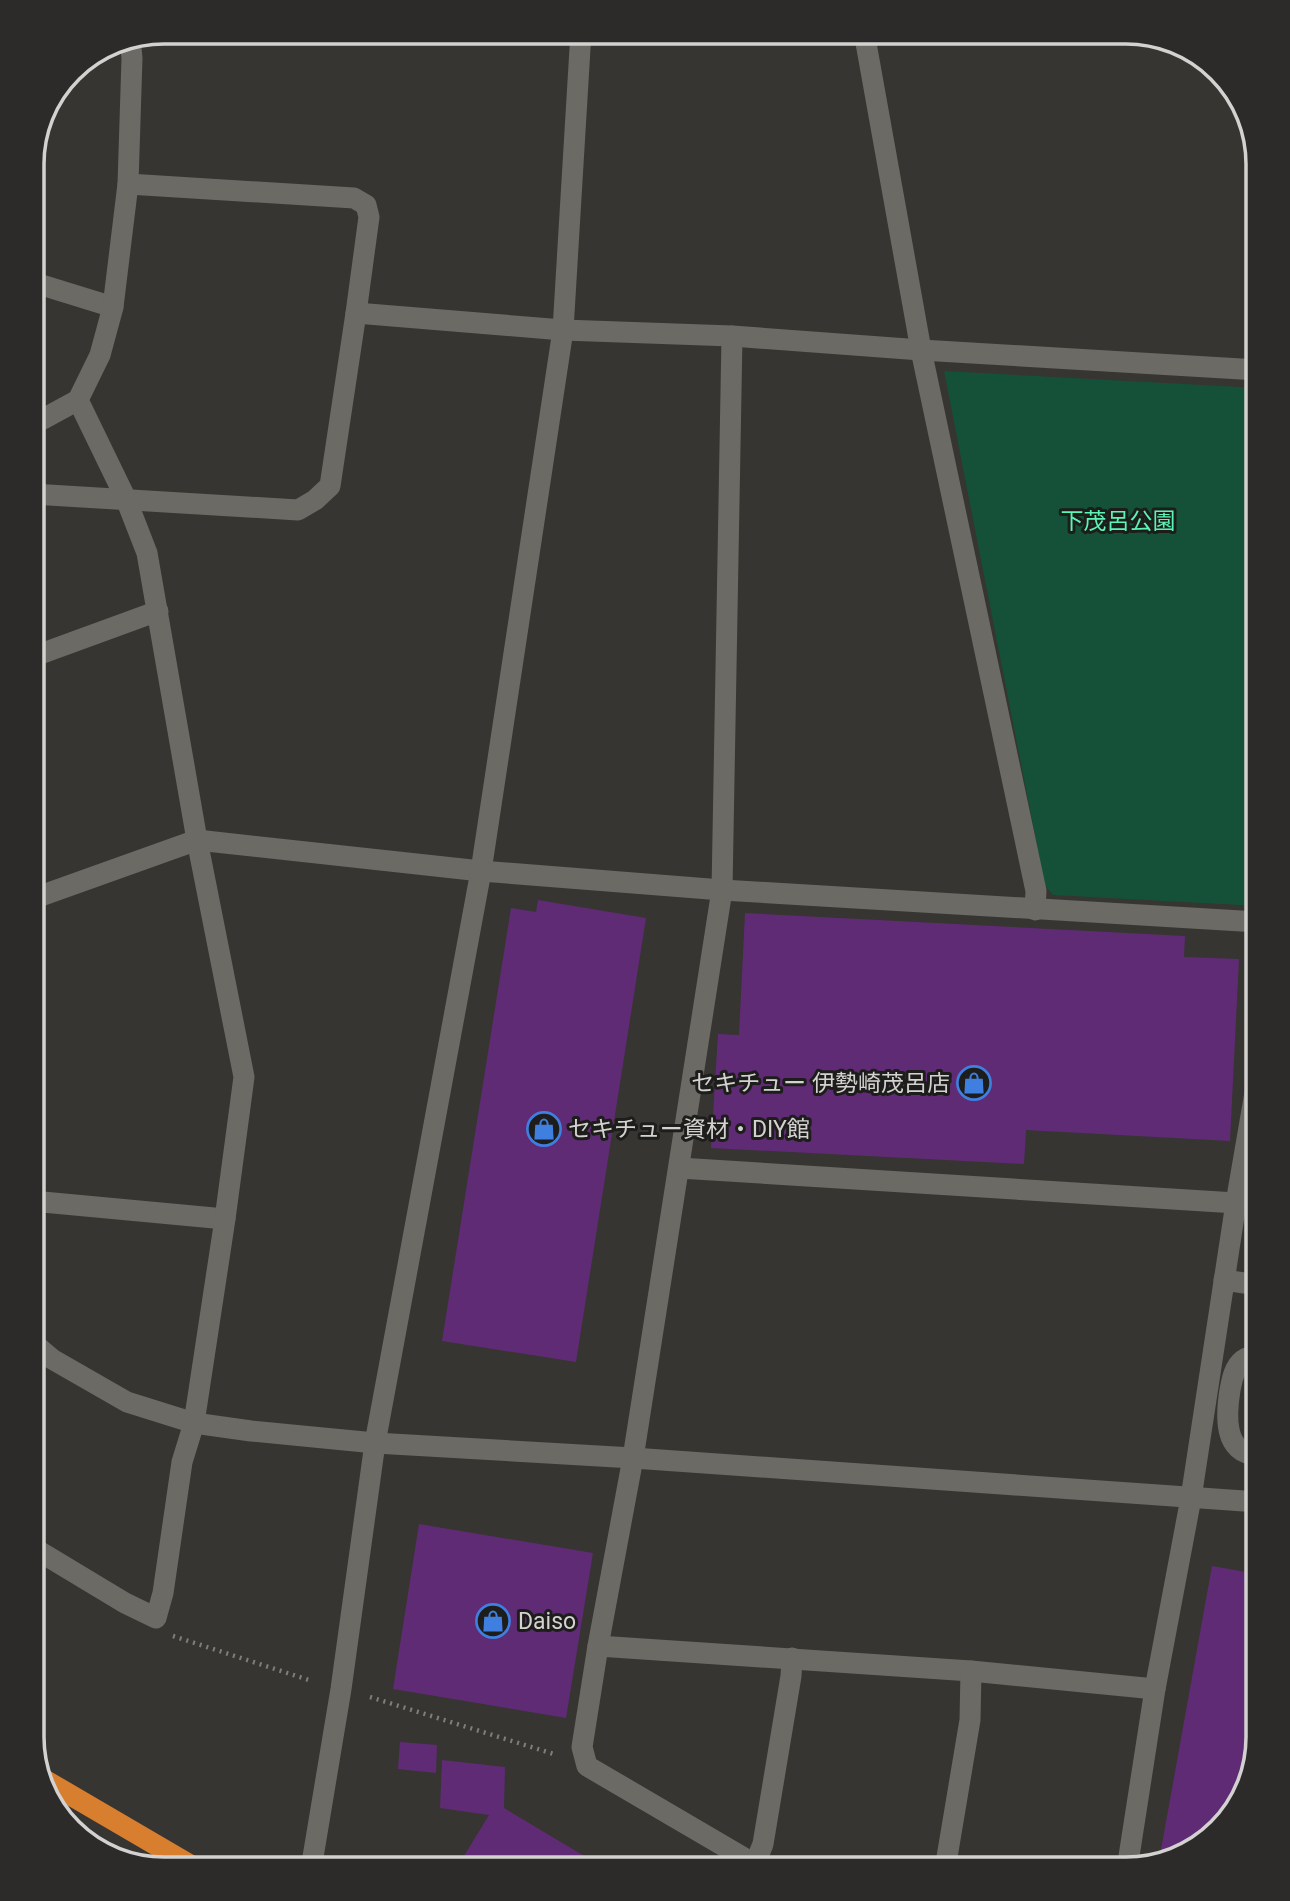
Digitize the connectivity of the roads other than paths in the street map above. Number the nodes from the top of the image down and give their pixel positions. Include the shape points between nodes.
1 (580, 44) edge
2 (865, 44) edge
3 (131, 49) edge
4 (128, 184) junction
5 (44, 286) edge
6 (113, 307) junction
7 (356, 313) junction
8 (564, 330) junction
9 (732, 336) junction
10 (921, 350) junction
11 (1246, 369) edge
12 (78, 400) junction
13 (44, 418) edge
14 (44, 495) edge
15 (126, 499) junction
16 (158, 611) junction
17 (44, 653) edge
18 (197, 840) junction
19 (481, 871) junction
20 (722, 890) junction
21 (44, 895) edge
22 (1035, 910) junction
23 (1246, 921) edge
24 (1246, 1145) edge
25 (679, 1168) junction
26 (44, 1202) edge
27 (1236, 1203) junction
28 (225, 1219) junction
29 (1224, 1280) junction
30 (1246, 1283) edge
31 (44, 1352) edge
32 (1246, 1359) edge
33 (194, 1423) junction
34 (375, 1443) junction
35 (1246, 1452) edge
36 (632, 1458) junction
37 (1191, 1498) junction
38 (1246, 1501) edge
39 (44, 1555) edge
40 (598, 1646) junction
41 (792, 1658) junction
42 (971, 1671) junction
43 (1155, 1689) junction
44 (54, 1786) edge
45 (176, 1857) edge
46 (312, 1857) edge
47 (742, 1857) edge
48 (761, 1857) edge
49 (947, 1857) edge
50 (1129, 1857) edge

1 - 8 street
2 - 10 street
3 - 4 street
4 - 6 street
4 - 7 street via 354,198 366,205 369,217
5 - 6 street
6 - 12 street via 100,355
7 - 8 street
7 - 15 street via 330,486 315,500 298,510
8 - 9 street
8 - 19 street
9 - 10 street
9 - 20 street
10 - 11 street
10 - 22 street via 1036,891
12 - 13 street
12 - 15 street
14 - 15 street
15 - 16 street via 147,554
16 - 17 street
16 - 18 street
18 - 19 street
18 - 21 street
18 - 28 street via 244,1077
19 - 20 street
19 - 34 street
20 - 22 street
20 - 25 street
22 - 23 street
24 - 27 street
25 - 27 street
25 - 36 street
26 - 28 street
27 - 29 street
28 - 33 street
29 - 30 street
29 - 37 street
31 - 33 street via 127,1402
32 - 35 street via 1233,1374 1227,1412 1232,1439
33 - 34 street
33 - 39 street via 182,1462 156,1618
34 - 36 street
34 - 46 street
36 - 37 street
36 - 40 street
37 - 38 street
37 - 43 street
40 - 41 street
40 - 47 street via 582,1747 587,1766
41 - 42 street
41 - 48 street
42 - 43 street
42 - 49 street via 970,1720
43 - 50 street
44 - 45 highway

